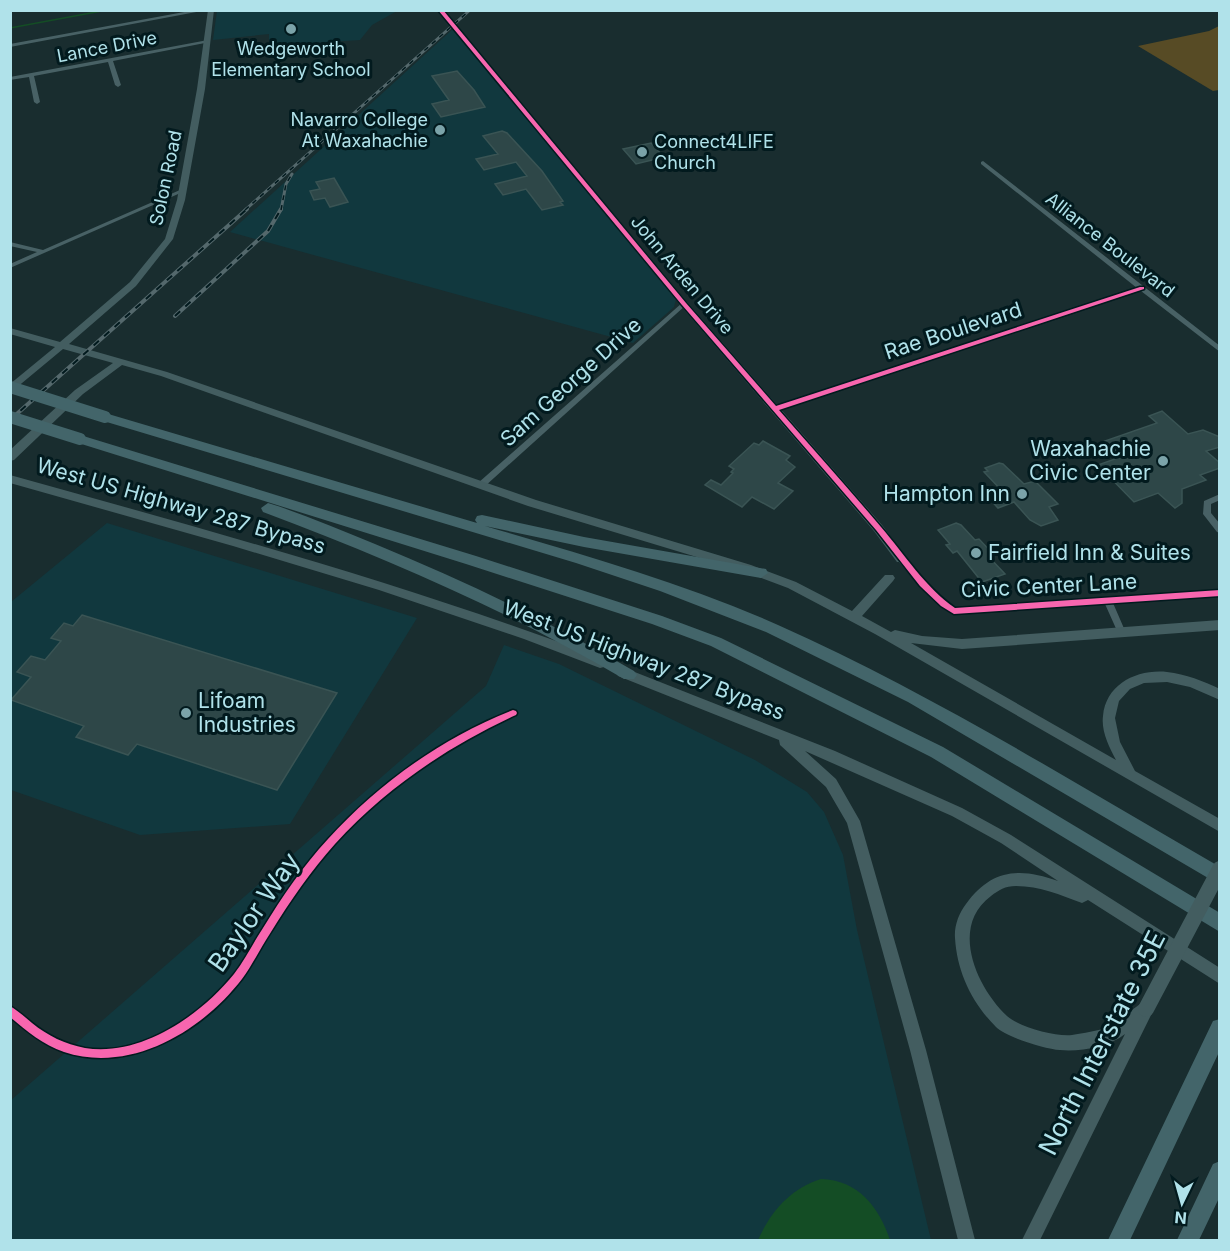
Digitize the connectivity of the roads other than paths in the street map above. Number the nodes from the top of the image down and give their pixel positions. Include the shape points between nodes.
1 (205, 10) edge
2 (211, 10) edge
3 (446, 12) edge
4 (208, 41) junction
5 (10, 46) edge
6 (110, 60) junction
7 (31, 75) junction
8 (10, 79) edge
9 (118, 85) dead end
10 (37, 102) dead end
11 (982, 163) dead end
12 (182, 191) junction
13 (10, 243) edge
14 (41, 252) junction
15 (10, 266) edge
16 (1142, 288) junction
17 (684, 304) junction
18 (10, 331) edge
19 (62, 346) junction
20 (1220, 350) edge
21 (119, 363) junction
22 (10, 388) edge
23 (776, 409) junction
24 (10, 417) edge
25 (10, 457) edge
26 (10, 479) edge
27 (215, 482) junction
28 (317, 482) junction
29 (481, 485) junction
30 (1220, 497) edge
31 (1220, 530) edge
32 (901, 559) joint
33 (761, 573) junction
34 (889, 578) dead end
35 (1220, 593) edge
36 (1108, 601) junction
37 (854, 617) junction
38 (1220, 625) edge
39 (879, 630) junction
40 (1122, 633) junction
41 (629, 675) junction
42 (1220, 695) edge
43 (513, 713) dead end
44 (775, 733) junction
45 (1130, 774) junction
46 (1220, 826) edge
47 (1220, 870) edge
48 (1220, 877) edge
49 (1108, 906) junction
50 (1220, 923) edge
51 (1220, 977) edge
52 (1146, 1010) junction
53 (10, 1011) edge
54 (1220, 1028) edge
55 (1220, 1171) edge
56 (966, 1240) edge
57 (1031, 1240) edge
58 (1119, 1240) edge
59 (1188, 1240) edge

1 - 5 street
2 - 4 main road, Solon Road
3 - 17 main road, John Arden Drive
4 - 6 street, Lance Drive
4 - 12 main road, Solon Road
6 - 7 street, Lance Drive
6 - 9 street
7 - 8 street, Lance Drive
7 - 10 street
11 - 16 street, Alliance Boulevard
12 - 14 street
12 - 19 main road, Solon Road via 172,232 164,246 133,284
13 - 14 street
14 - 15 street
16 - 20 street, Alliance Boulevard
16 - 23 street, Rae Boulevard
17 - 23 main road, John Arden Drive
17 - 29 street, Sam George Drive
18 - 19 main road
19 - 21 main road
19 - 22 main road, Solon Road
21 - 25 main road via 79,392
21 - 29 main road via 165,374
22 - 28 highway, bridge
23 - 32 main road, John Arden Drive
24 - 27 highway, bridge
26 - 41 main road, West US Highway 287 Bypass via 348,576 531,636
27 - 41 highway via 230,493 485,598 579,644
27 - 50 highway via 471,560 716,642 937,752
28 - 33 highway via 534,533
28 - 48 highway via 579,559 771,628 924,703
29 - 33 main road
30 - 31 street via 1207,503 1207,514
32 - 36 street, Civic Center Lane via 954,611
33 - 37 main road
34 - 37 main road
35 - 36 street, Civic Center Lane
36 - 40 street
37 - 39 main road
38 - 40 main road
39 - 40 main road via 922,641 962,644
39 - 45 main road
41 - 44 main road, West US Highway 287 Bypass
42 - 45 main road via 1167,677 1135,679 1121,687 1110,705 1108,728
43 - 53 street, Baylor Way via 486,724 424,761 360,812 294,887 236,980 209,1008 177,1032 132,1049 79,1052 38,1034
44 - 49 main road, West US Highway 287 Bypass via 957,812
44 - 56 main road via 831,783 853,821 918,1050
45 - 46 main road
47 - 52 main road, North Interstate 35E, bridge
49 - 51 main road, West US Highway 287 Bypass
49 - 52 main road via 1041,881 999,882 981,895 962,925 968,974 1003,1023 1045,1041 1070,1043 1113,1034
52 - 57 main road, North Interstate 35E
54 - 58 highway
55 - 59 highway

